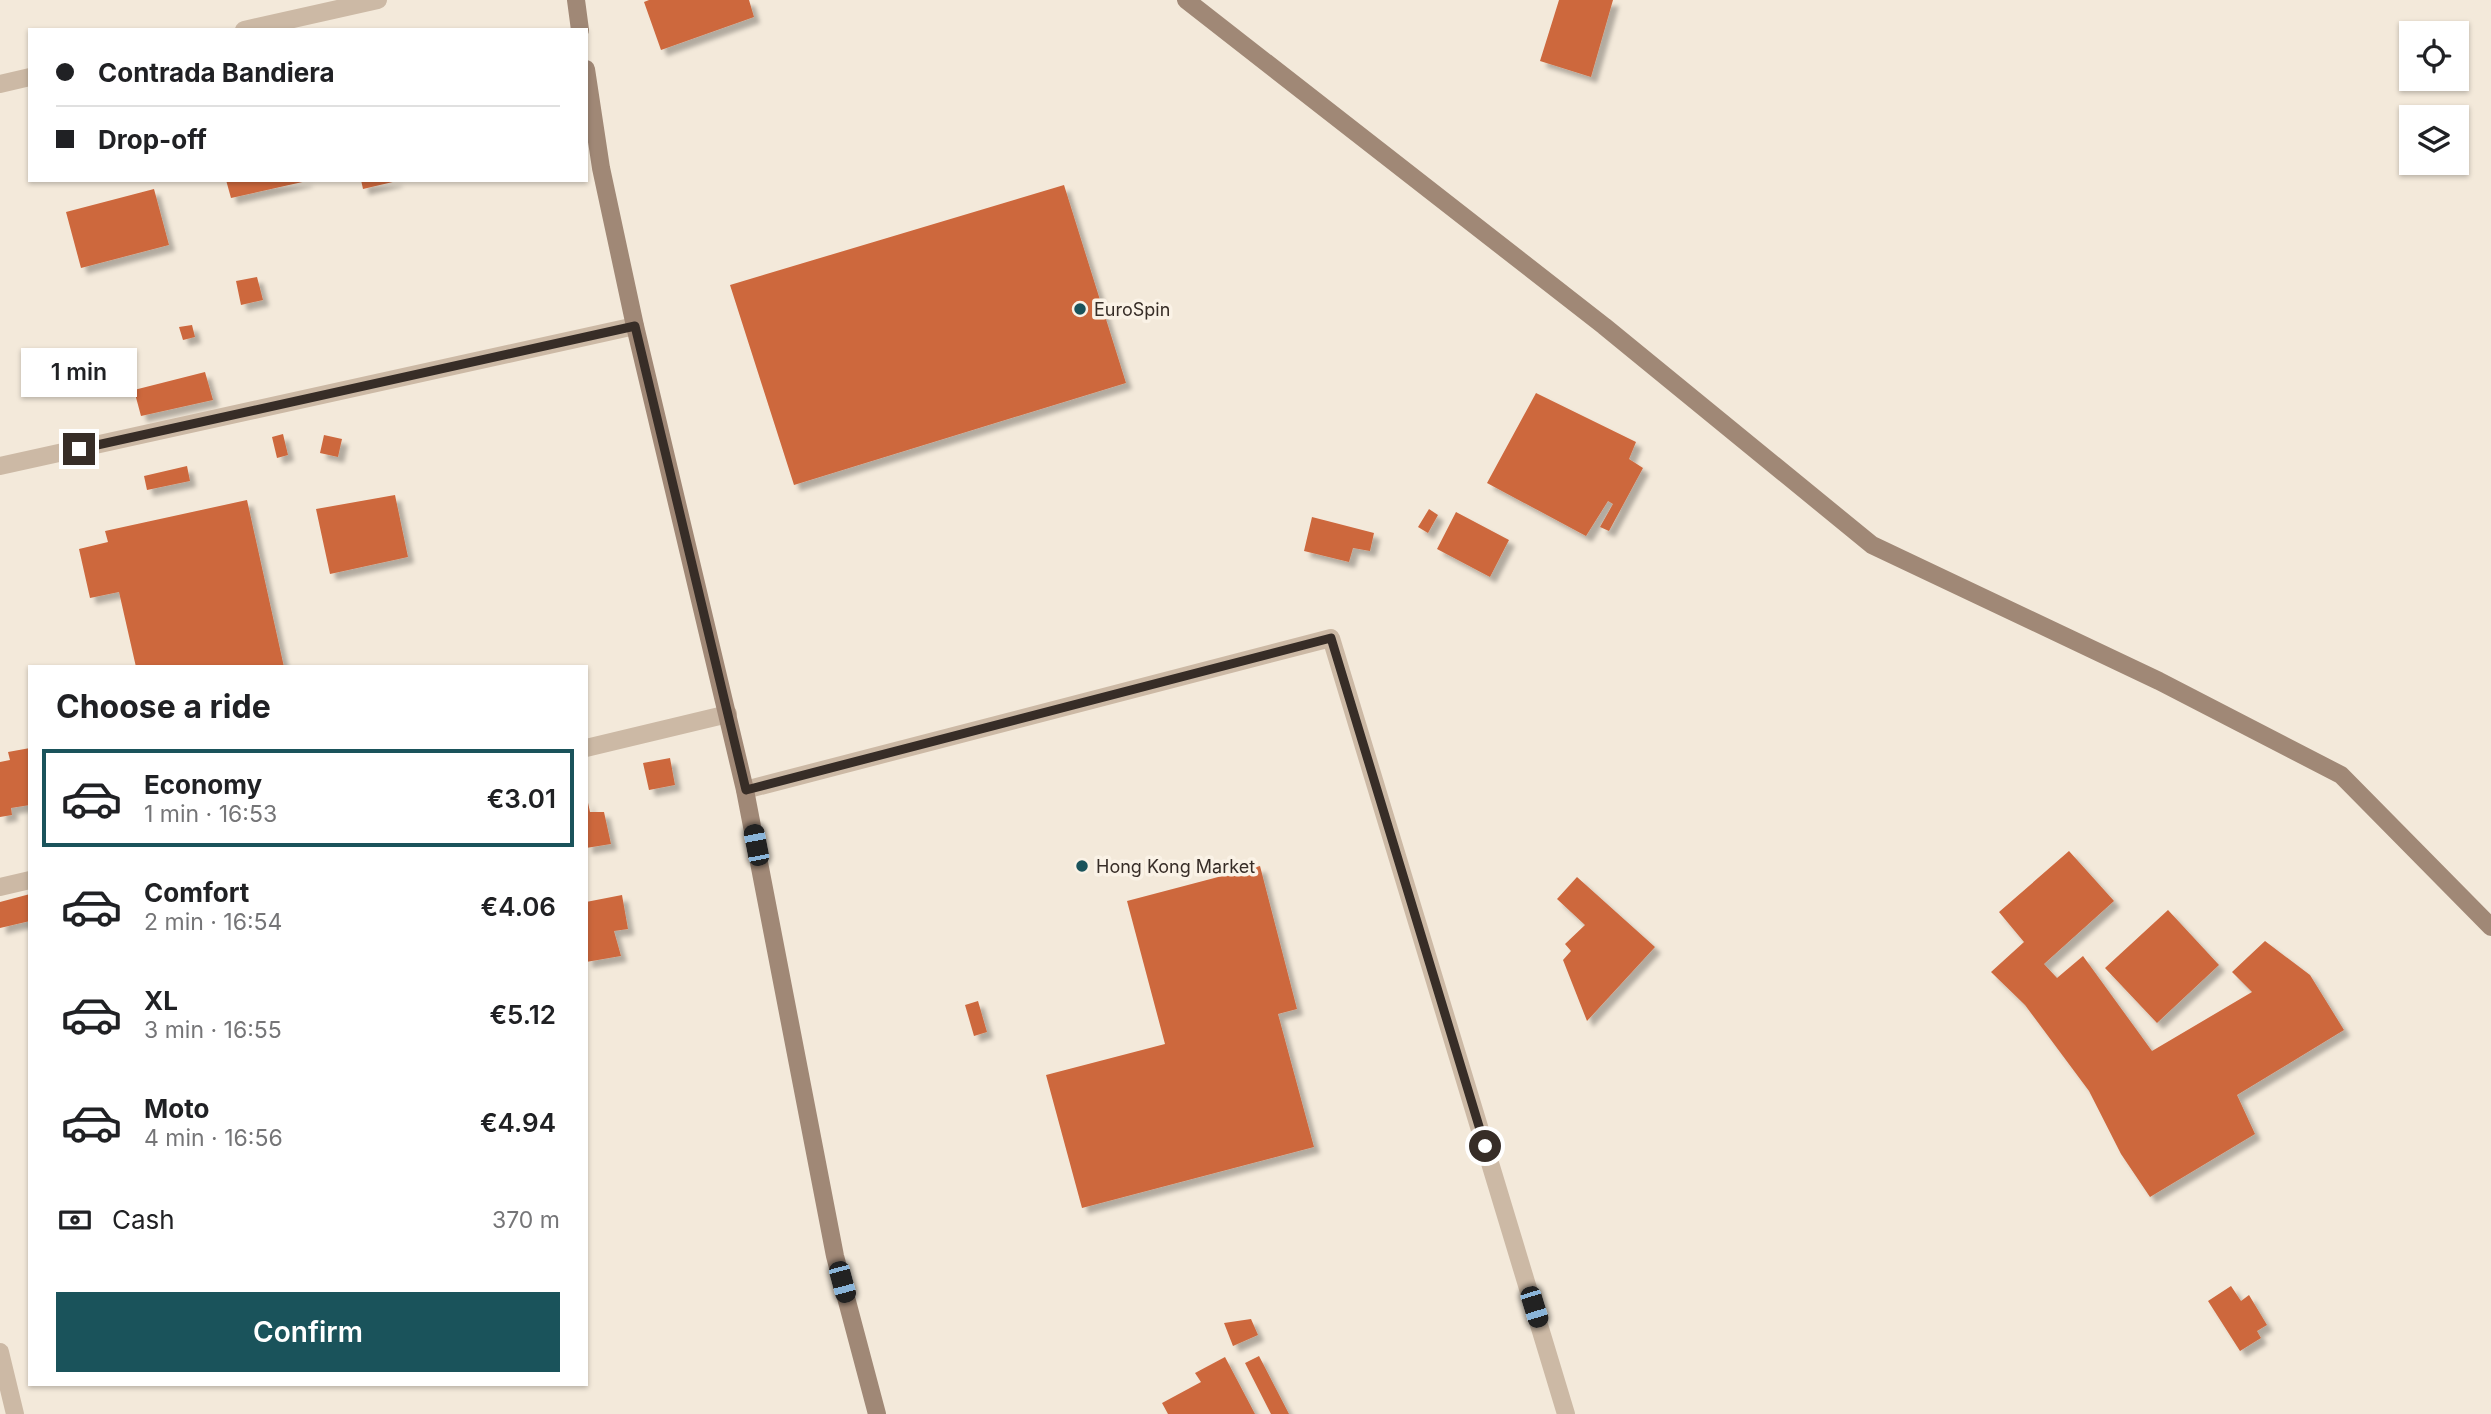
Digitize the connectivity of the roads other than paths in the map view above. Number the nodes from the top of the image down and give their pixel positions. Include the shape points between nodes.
1 (378, 0) edge
2 (576, 0) edge
3 (1185, 0) edge
4 (253, 28) edge
5 (580, 28) edge
6 (28, 77) edge
7 (588, 82) edge
8 (0, 84) edge
9 (635, 326) junction
10 (0, 467) edge
11 (728, 714) junction
12 (588, 747) edge
13 (746, 790) junction
14 (28, 880) edge
15 (0, 887) edge
16 (2491, 927) edge
17 (0, 1352) edge
18 (15, 1414) edge
19 (877, 1414) edge
20 (1566, 1414) edge

1 - 4 street
2 - 5 main road
3 - 16 main road via 1604,326 1872,545 2159,681 2341,775
6 - 8 street
7 - 9 main road
9 - 10 street
9 - 11 main road
11 - 12 street
11 - 13 main road
13 - 19 main road via 835,1256
13 - 20 street via 1331,638
14 - 15 street
17 - 18 street

